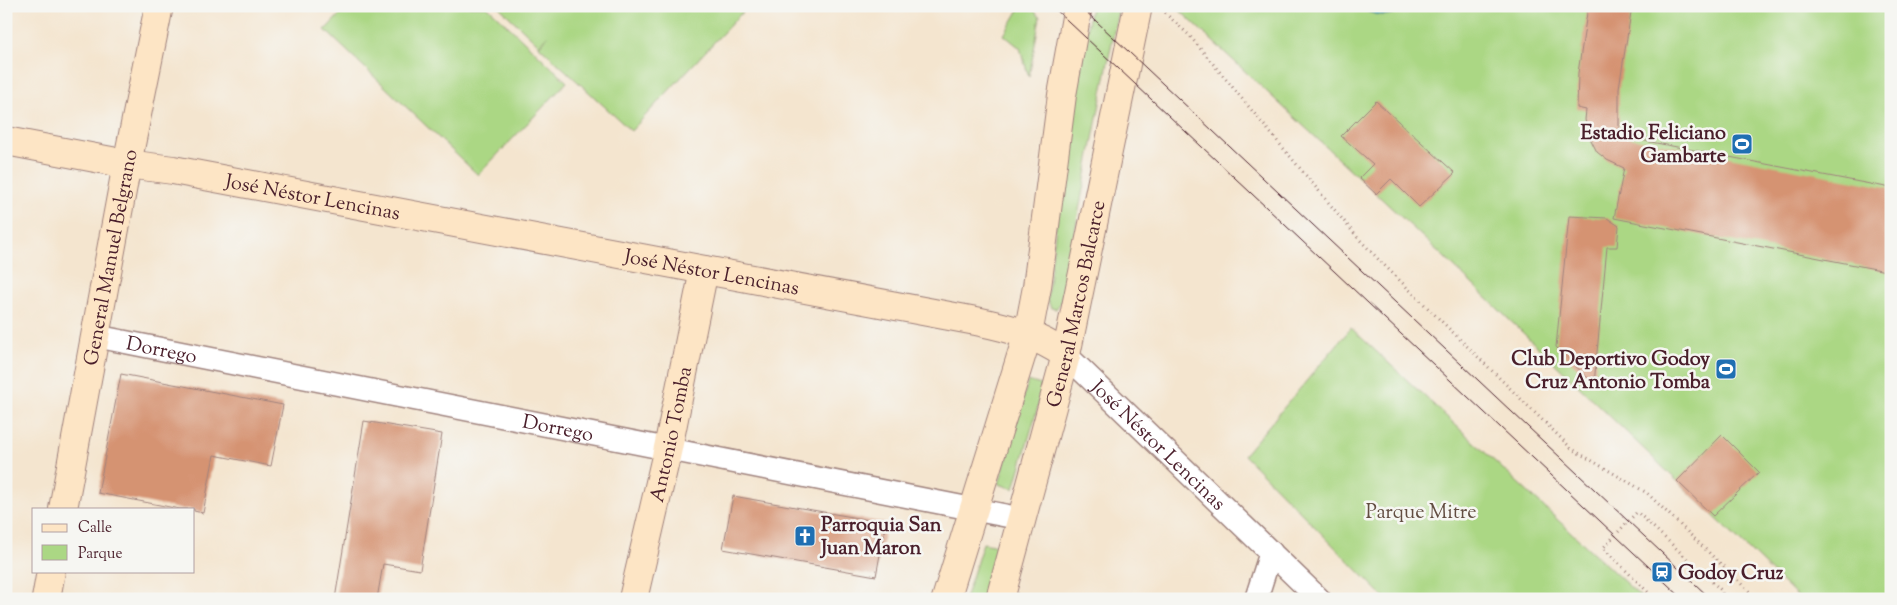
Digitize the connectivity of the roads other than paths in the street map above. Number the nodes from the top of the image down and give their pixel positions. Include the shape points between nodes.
1 (159, 6) edge
2 (1078, 6) edge
3 (1150, 9) edge
4 (6, 141) edge
5 (127, 164) junction
6 (704, 270) junction
7 (1028, 334) junction
8 (95, 336) junction
9 (1066, 355) junction
10 (668, 448) junction
11 (63, 508) edge
12 (974, 508) junction
13 (1023, 518) junction
14 (1271, 552) junction
15 (51, 572) edge
16 (46, 599) edge
17 (633, 599) edge
18 (946, 599) edge
19 (1000, 599) edge
20 (1256, 599) edge
21 (1319, 599) edge

1 - 5 street, General Manuel Belgrano
2 - 7 street, General Marcos Balcarce
3 - 9 street, General Marcos Balcarce
4 - 5 street, José Néstor Lencinas
5 - 6 street, José Néstor Lencinas
5 - 8 street, General Manuel Belgrano
6 - 7 street, José Néstor Lencinas via 976,321
6 - 10 street, Antonio Tomba
7 - 9 street, José Néstor Lencinas
7 - 12 street, General Marcos Balcarce
8 - 10 street, Dorrego
8 - 11 street, General Manuel Belgrano
9 - 13 street, General Marcos Balcarce
9 - 14 street, José Néstor Lencinas
10 - 12 street, Dorrego
10 - 17 street, Antonio Tomba
12 - 13 street, Dorrego
12 - 18 street, General Marcos Balcarce
13 - 19 street, General Marcos Balcarce
14 - 20 street
14 - 21 street, José Néstor Lencinas
15 - 16 street

